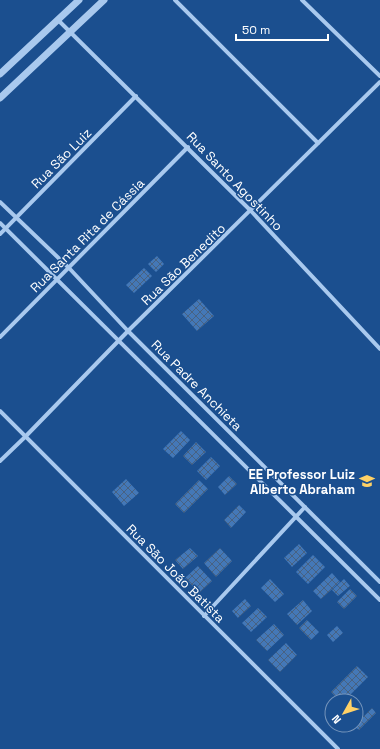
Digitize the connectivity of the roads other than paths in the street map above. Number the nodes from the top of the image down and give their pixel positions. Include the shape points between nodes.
1 (79, 0) edge
2 (104, 0) edge
3 (175, 0) edge
4 (302, 0) edge
5 (58, 20) junction
6 (70, 32) junction
7 (0, 74) edge
8 (380, 76) edge
9 (380, 82) edge
10 (136, 96) junction
11 (0, 98) edge
12 (318, 143) junction
13 (188, 147) junction
14 (0, 202) edge
15 (251, 211) junction
16 (17, 217) junction
17 (0, 223) edge
18 (6, 228) junction
19 (0, 234) edge
20 (69, 268) junction
21 (57, 280) junction
22 (128, 331) junction
23 (0, 337) edge
24 (118, 341) junction
25 (380, 349) edge
26 (0, 411) edge
27 (25, 437) junction
28 (0, 461) edge
29 (305, 508) junction
30 (297, 516) junction
31 (380, 582) edge
32 (380, 600) edge
33 (204, 616) junction
34 (338, 749) edge

1 - 5 street
2 - 6 street
3 - 12 street
4 - 8 street
5 - 6 street, Rua Santo Agostinho
5 - 7 street
6 - 10 street, Rua Santo Agostinho
6 - 11 street
9 - 12 street, Rua São Benedito
10 - 13 street, Rua Santo Agostinho
10 - 16 street, Rua São Luiz
12 - 15 street, Rua São Benedito
13 - 15 street, Rua Santo Agostinho
13 - 20 street, Rua Santa Rita de Cássia
14 - 16 street, Rua Padre Anchieta
15 - 22 street, Rua São Benedito
15 - 25 street, Rua Santo Agostinho
16 - 18 street, Rua São Luiz
16 - 20 street, Rua Padre Anchieta
17 - 18 street, Rua Padre Anchieta
18 - 19 street, Rua São Luiz
18 - 21 street, Rua Padre Anchieta
20 - 21 street, Rua Santa Rita de Cássia
20 - 22 street, Rua Padre Anchieta
21 - 23 street, Rua Santa Rita de Cássia
21 - 24 street, Rua Padre Anchieta
22 - 24 street, Rua São Benedito
22 - 29 street, Rua Padre Anchieta
24 - 27 street, Rua São Benedito
24 - 30 street, Rua Padre Anchieta
26 - 27 street, Rua São João Batista
27 - 28 street, Rua São Benedito
27 - 33 street, Rua São João Batista
29 - 30 street
29 - 31 street, Rua Padre Anchieta
30 - 32 street, Rua Padre Anchieta
30 - 33 street
33 - 34 street, Rua São João Batista

